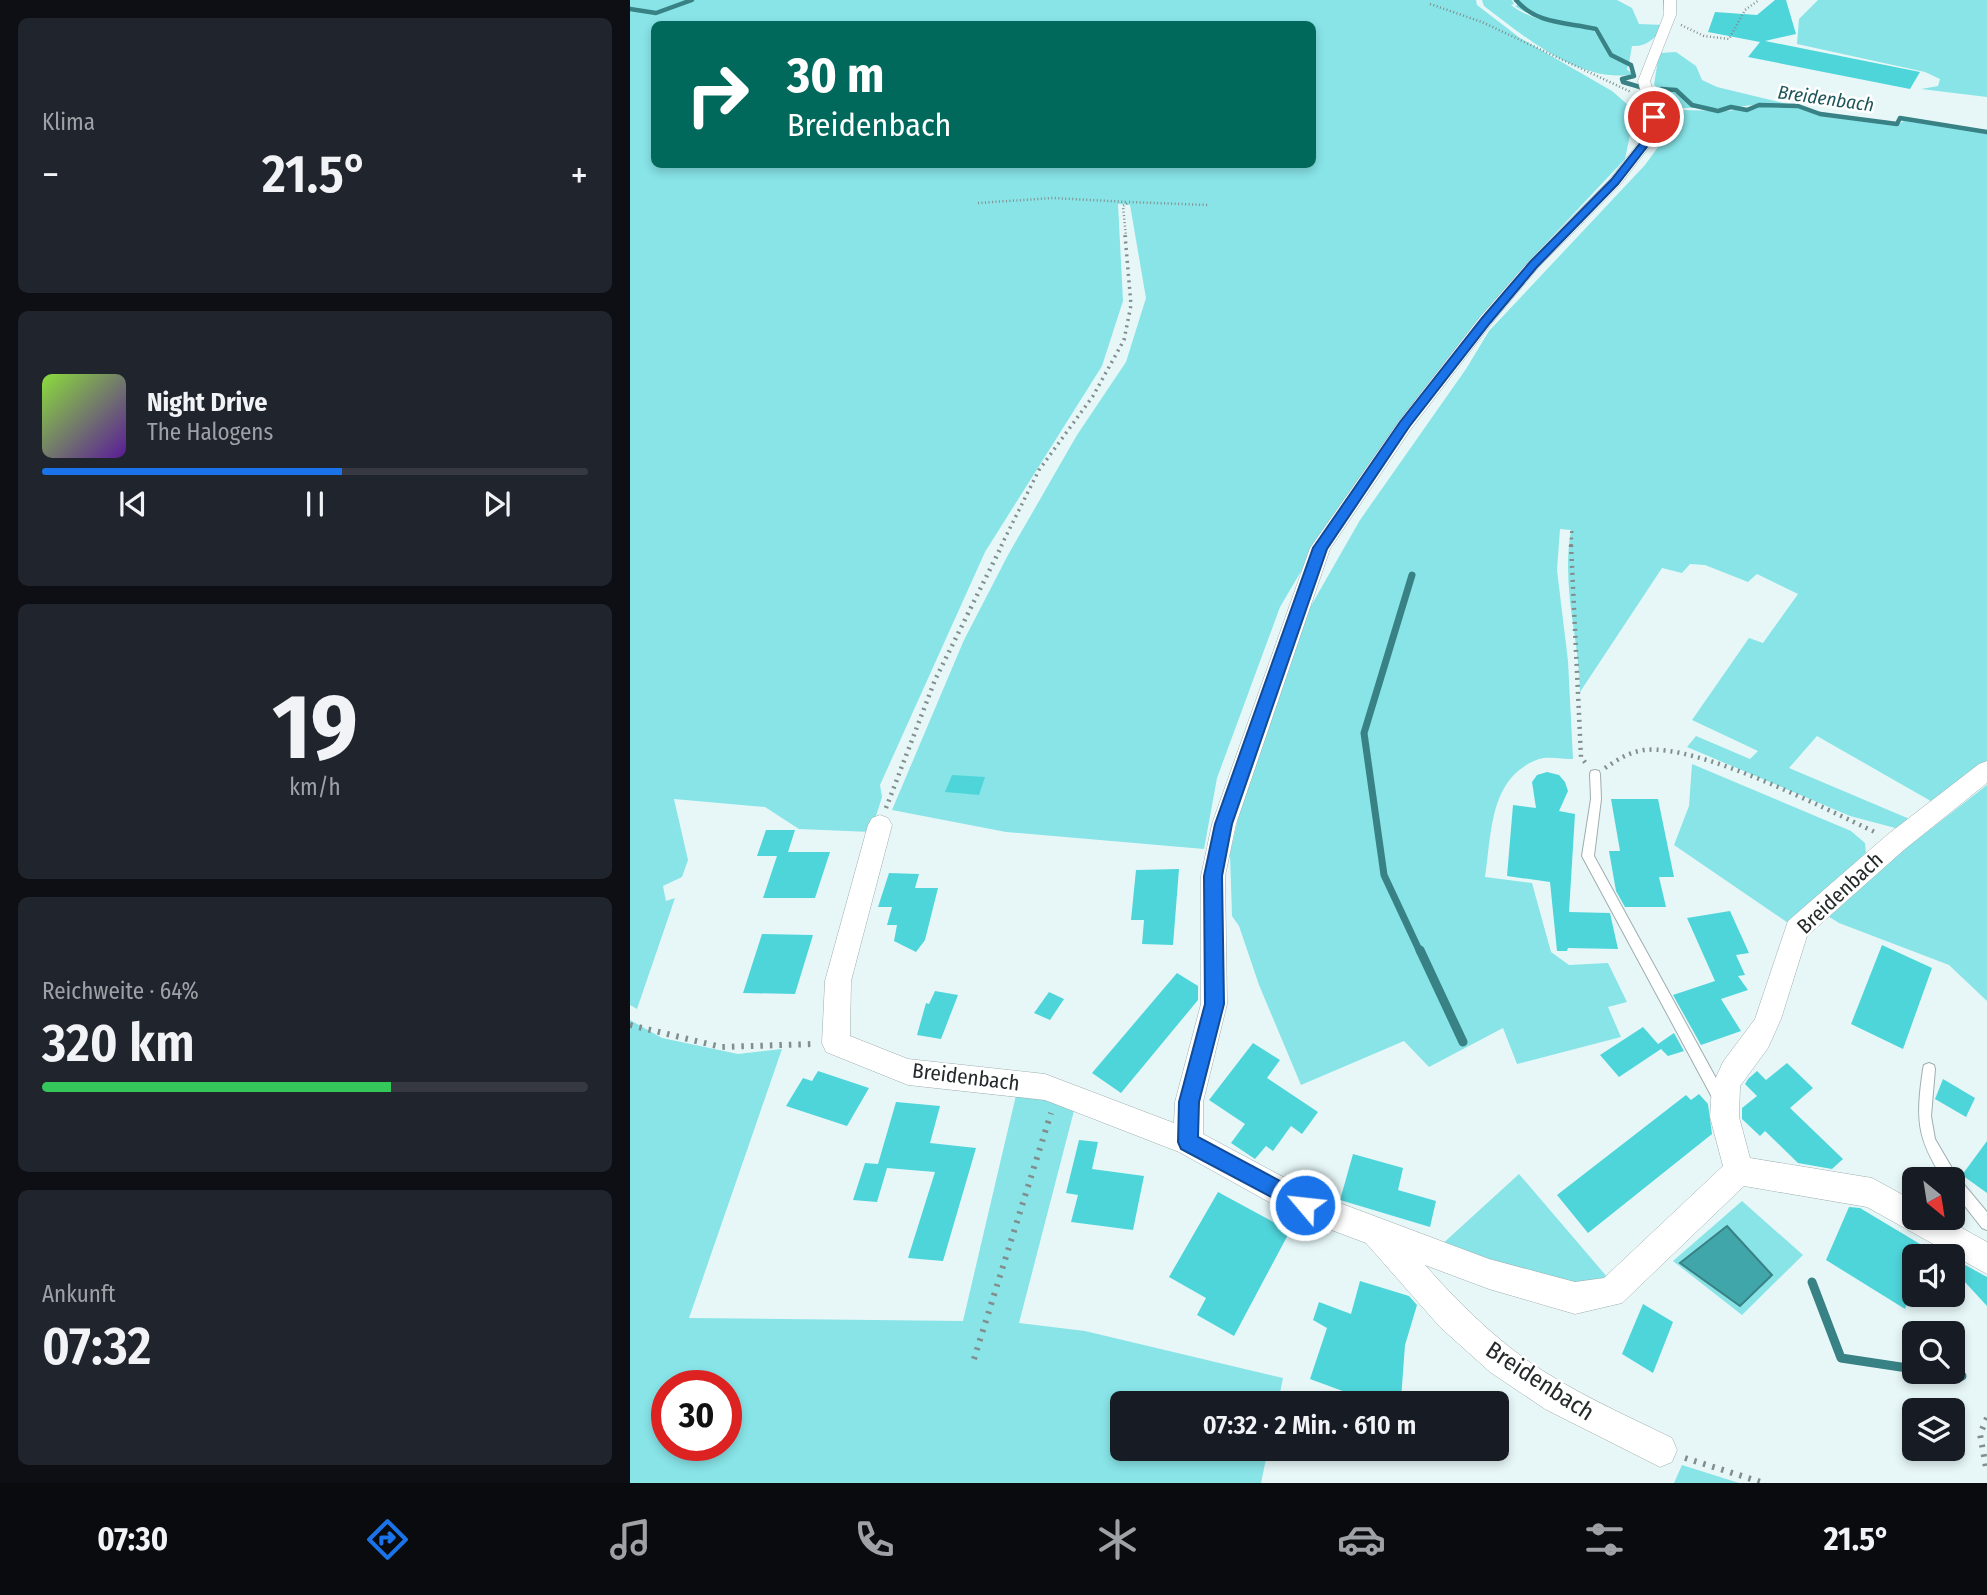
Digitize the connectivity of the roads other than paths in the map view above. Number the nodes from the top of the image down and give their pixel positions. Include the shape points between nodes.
1 (1670, 0) edge
2 (1987, 770) edge
3 (1595, 774) road end
4 (880, 825) road end
5 (1929, 1069) dead end
6 (1723, 1104) junction
7 (1188, 1142) junction
8 (1944, 1167) edge
9 (1739, 1171) junction
10 (1965, 1195) edge
11 (1902, 1211) edge
12 (1987, 1223) edge
13 (1936, 1230) edge
14 (1377, 1232) junction
15 (1987, 1259) edge
16 (1660, 1450) road end

1 - 7 street via 1670,15 1644,81 1654,117 1650,137 1615,182 1486,320 1405,425 1320,548 1224,824 1213,876 1214,1004 1189,1102
2 - 6 street, Breidenbach via 1797,929 1761,1034 1725,1086
3 - 6 lane via 1588,856
4 - 7 street, Breidenbach via 838,981 836,1043 908,1072 1045,1087
5 - 8 lane via 1924,1127
6 - 9 street
7 - 14 street, Breidenbach via 1305,1205
9 - 11 street via 1871,1193
9 - 14 street, Breidenbach via 1611,1292 1575,1298 1489,1274
10 - 12 lane
13 - 15 street
14 - 16 street, Breidenbach via 1422,1288 1502,1362

